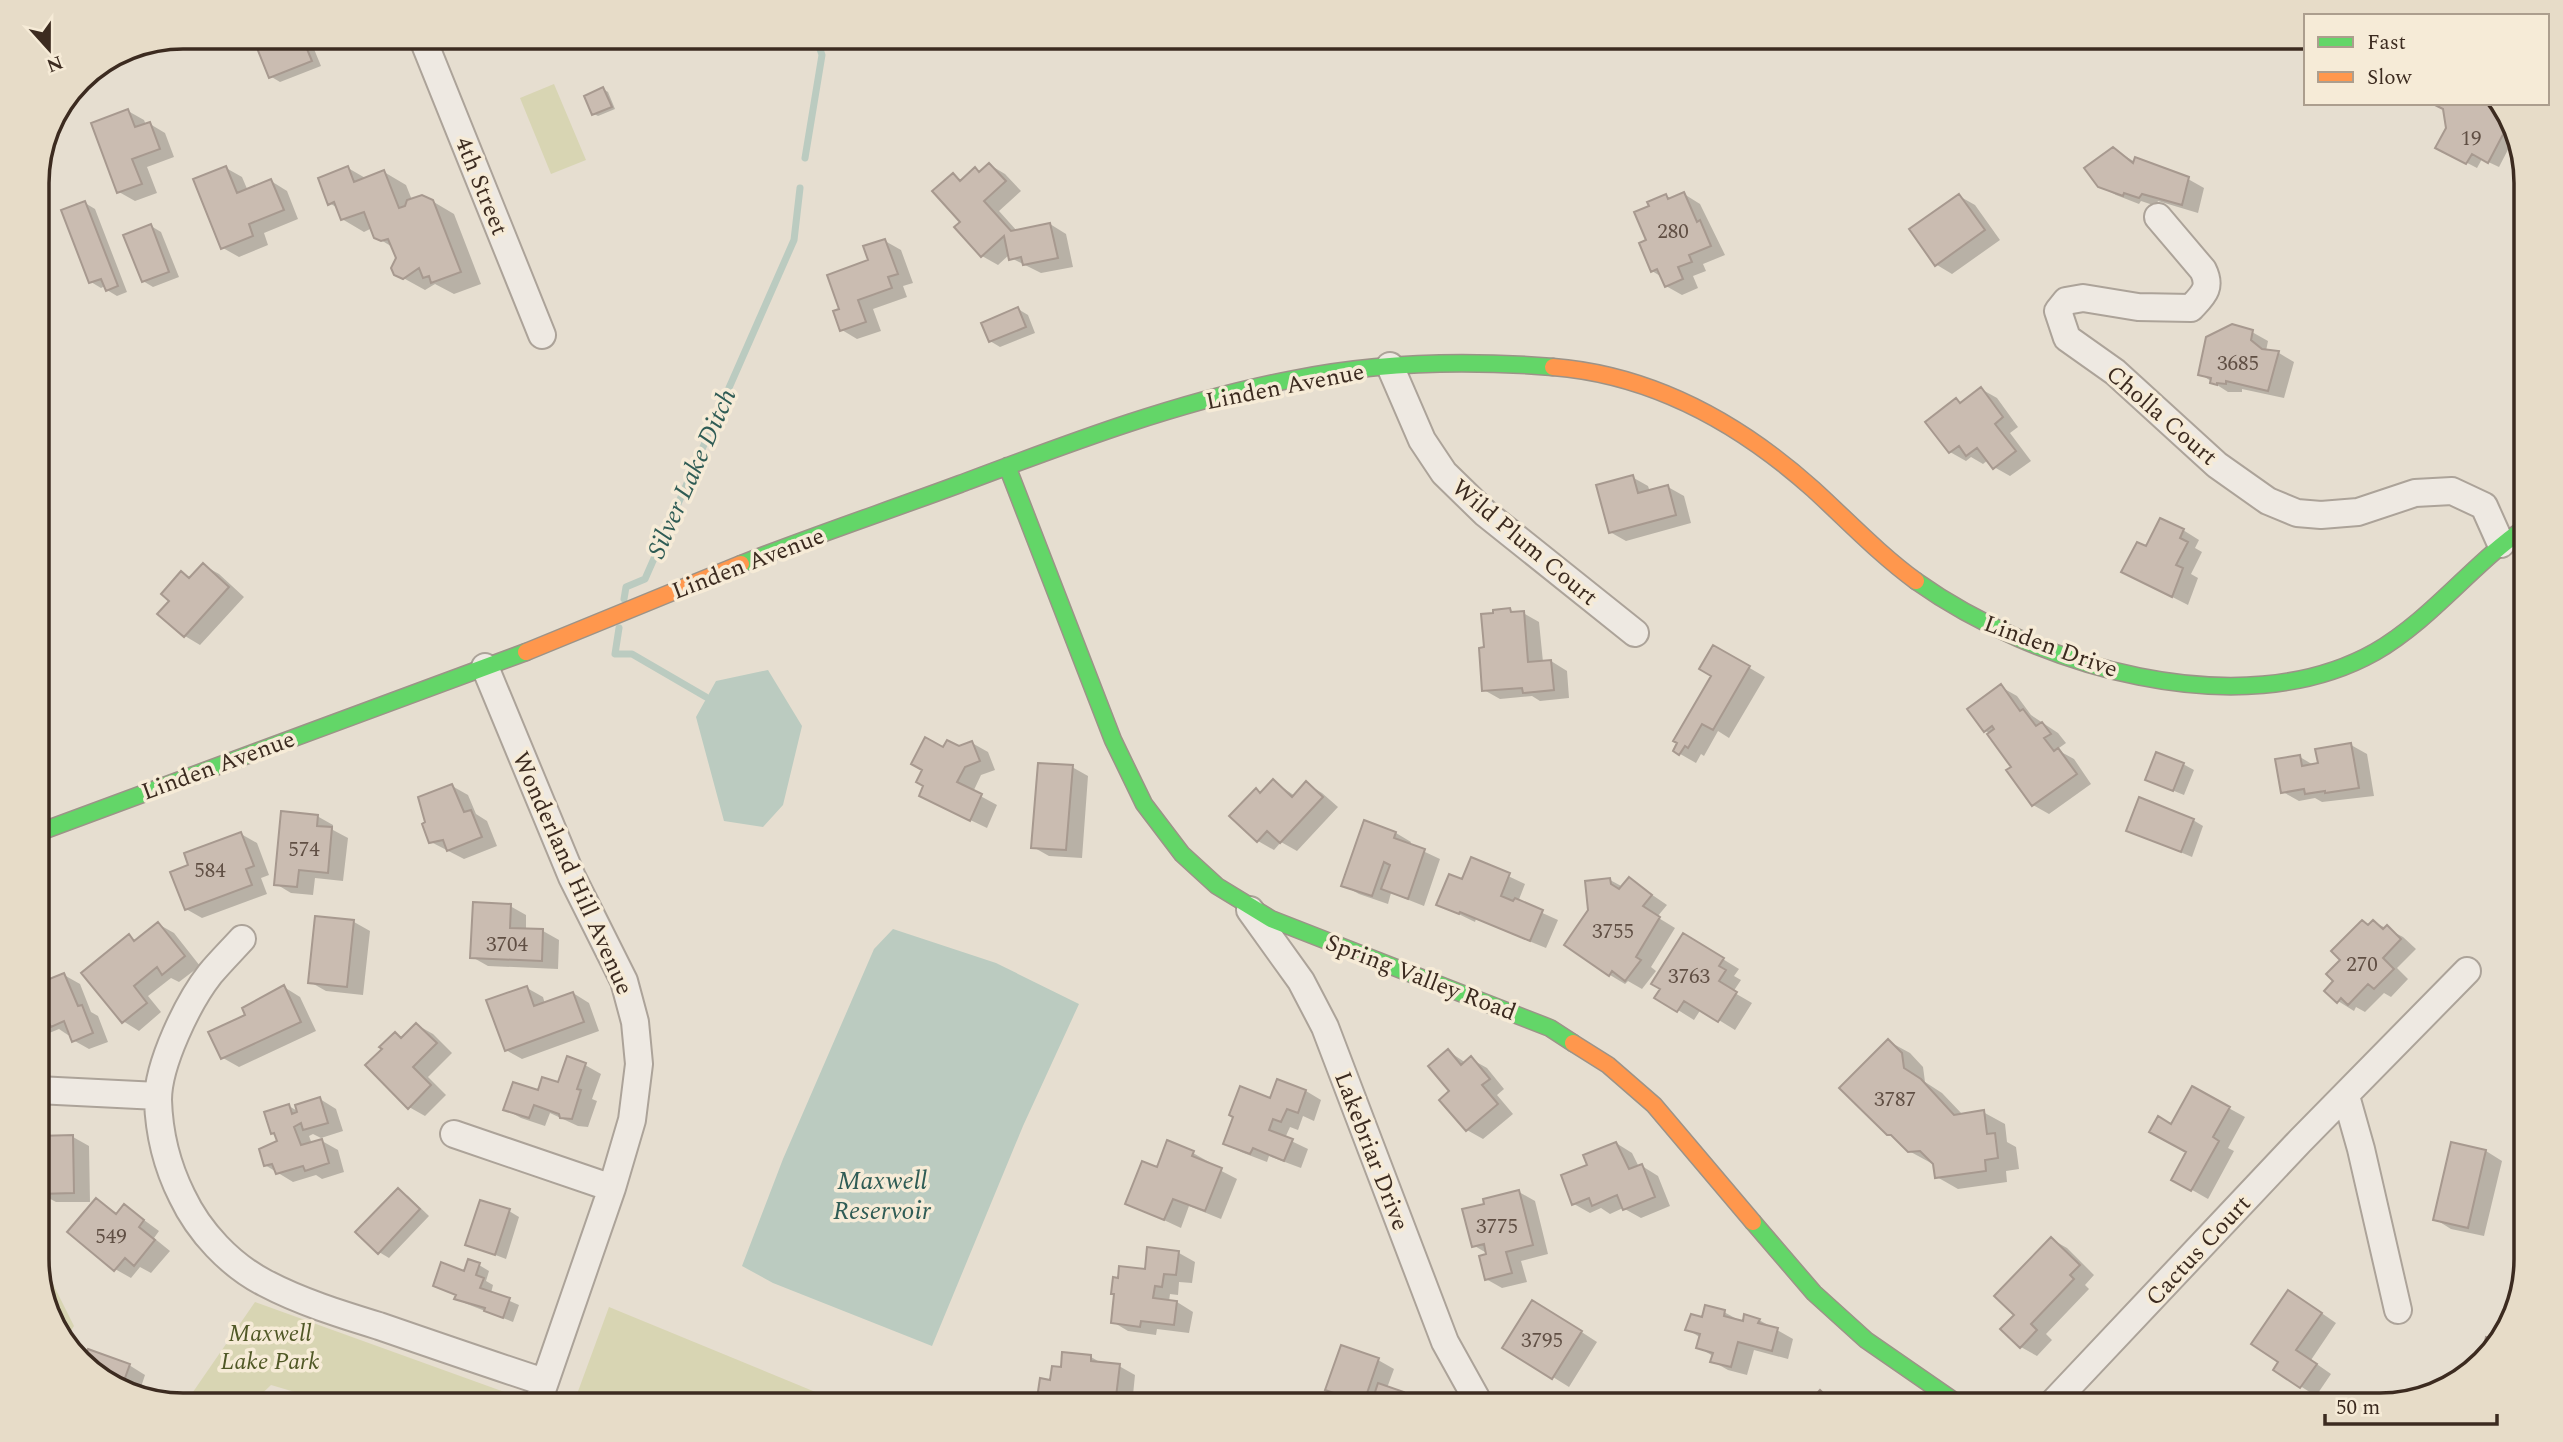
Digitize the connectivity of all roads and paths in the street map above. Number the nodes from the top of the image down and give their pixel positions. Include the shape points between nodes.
1 (427, 49) edge
2 (2158, 218) dead end
3 (542, 335) dead end
4 (1477, 364) joint
5 (1390, 366) junction
6 (1007, 466) junction
7 (2514, 535) edge
8 (2501, 544) junction
9 (1635, 633) dead end
10 (485, 667) junction
11 (49, 829) edge
12 (1247, 906) junction
13 (242, 939) dead end
14 (2467, 971) dead end
15 (49, 1091) edge
16 (2346, 1096) junction
17 (158, 1097) junction
18 (454, 1134) dead end
19 (612, 1188) junction
20 (2398, 1310) dead end
21 (537, 1393) edge
22 (540, 1393) edge
23 (1473, 1393) edge
24 (1943, 1393) edge
25 (2062, 1393) edge

1 - 3 street, 4th Street
2 - 8 street, Cholla Court via 2203,270 2208,280 2206,293 2191,308 2138,307 2082,298 2066,301 2058,311 2067,338 2115,372 2217,465 2268,501 2297,513 2321,515 2358,512 2415,493 2452,491 2484,506
4 - 5 street, Linden Avenue
4 - 8 street, Linden Drive via 1558,366 1605,373 1672,395 1728,424 1779,459 1911,578 1960,610 2004,633 2084,663 2150,680 2242,686 2327,674 2402,634
5 - 6 street, Linden Avenue via 1294,379 1211,398
5 - 9 street, Wild Plum Court via 1422,440 1444,473 1485,513
6 - 10 street, Linden Avenue
6 - 12 street, Spring Valley Road via 1113,740 1144,804 1182,854
7 - 8 street, Linden Drive
10 - 11 street, Linden Avenue
10 - 19 street, Wonderland Hill Avenue via 572,877 624,981 635,1022 639,1064 632,1120
12 - 23 street, Lakebriar Drive via 1301,981 1325,1027 1445,1342
12 - 24 street, Spring Valley Road via 1550,1028 1608,1065 1654,1105 1814,1293 1866,1340
13 - 17 street via 209,975 186,1013 168,1054
14 - 16 street, Cactus Court
15 - 17 street
16 - 20 street
16 - 25 street, Cactus Court
17 - 21 street via 161,1136 171,1174 188,1210 226,1255 263,1283
18 - 19 street
19 - 22 street, Wonderland Hill Avenue

